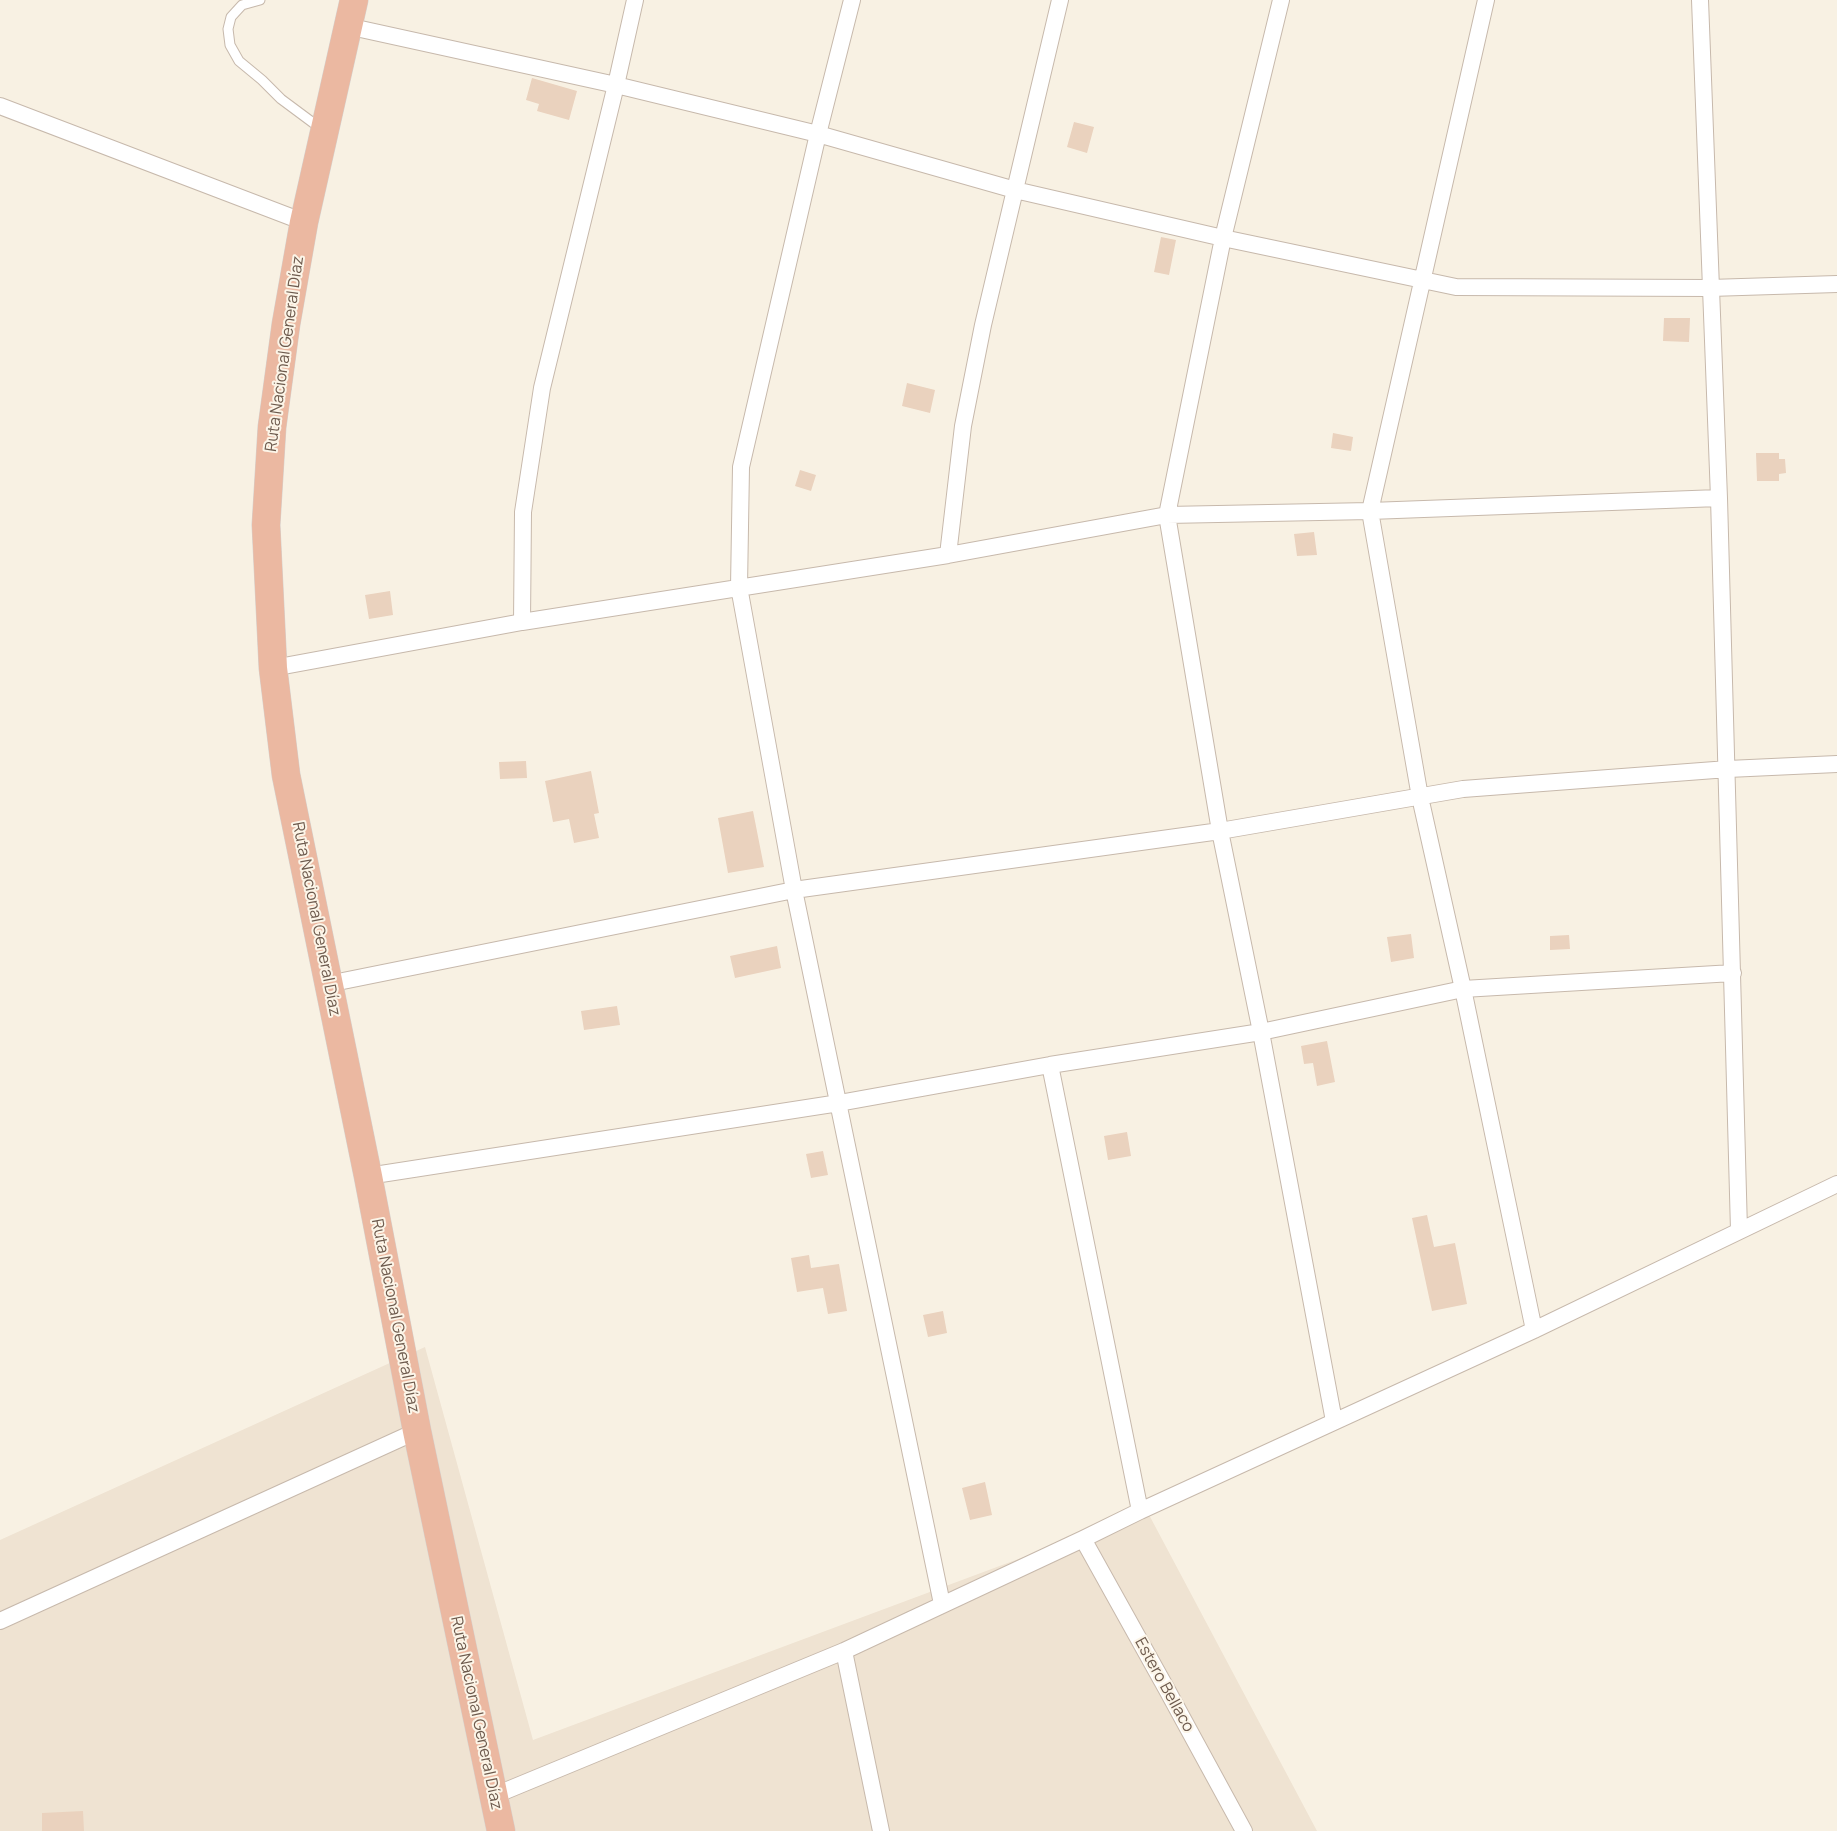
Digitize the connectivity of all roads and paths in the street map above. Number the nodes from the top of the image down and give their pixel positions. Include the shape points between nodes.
1 (260, 0) edge
2 (354, 0) edge
3 (635, 0) edge
4 (852, 0) edge
5 (1060, 0) edge
6 (1281, 0) edge
7 (1486, 0) edge
8 (1700, 0) edge
9 (348, 26) junction
10 (616, 85) junction
11 (0, 106) edge
12 (324, 131) junction
13 (818, 134) junction
14 (1015, 190) junction
15 (304, 222) junction
16 (1223, 238) junction
17 (1422, 279) junction
18 (1837, 284) edge
19 (1710, 288) junction
20 (1719, 498) junction
21 (1370, 511) junction
22 (1167, 515) junction
23 (948, 555) junction
24 (739, 587) junction
25 (522, 622) junction
26 (273, 668) junction
27 (1837, 764) edge
28 (1728, 769) junction
29 (1420, 797) junction
30 (1220, 831) junction
31 (794, 890) junction
32 (1733, 973) junction
33 (328, 984) junction
34 (1463, 990) junction
35 (1261, 1032) junction
36 (1050, 1064) junction
37 (839, 1103) junction
38 (368, 1176) junction
39 (1837, 1184) edge
40 (1739, 1230) junction
41 (1534, 1330) junction
42 (1334, 1421) junction
43 (417, 1431) junction
44 (1140, 1511) junction
45 (1084, 1539) junction
46 (942, 1604) junction
47 (0, 1621) edge
48 (844, 1651) junction
49 (494, 1796) junction
50 (501, 1831) edge
51 (880, 1831) edge
52 (1244, 1831) edge

1 - 12 lane via 242,6 231,17 228,29 230,45 238,61
2 - 9 highway, Ruta Nacional General Díaz
3 - 10 street
4 - 13 street
5 - 14 street
6 - 16 street
7 - 17 street
8 - 19 street
9 - 10 street
9 - 12 highway, Ruta Nacional General Díaz
10 - 13 street
10 - 25 street via 542,388 523,512
11 - 15 street
12 - 15 highway, Ruta Nacional General Díaz
13 - 14 street
13 - 24 street via 741,467
14 - 16 street
14 - 23 street via 963,426
15 - 26 highway, Ruta Nacional General Díaz via 272,427 266,525
16 - 17 street
16 - 22 street
17 - 19 street via 1456,287
17 - 21 street
18 - 19 street
19 - 20 street
20 - 21 street
20 - 28 street
21 - 22 street
21 - 29 street
22 - 23 street
22 - 30 street
23 - 24 street
24 - 25 street
24 - 31 street
25 - 26 street
26 - 33 highway, Ruta Nacional General Díaz via 286,775
27 - 28 street
28 - 29 street via 1463,789
28 - 32 street
29 - 30 street
29 - 34 street
30 - 31 street
30 - 35 street
31 - 33 street
31 - 37 street
32 - 34 street
32 - 40 street
33 - 38 highway, Ruta Nacional General Díaz
34 - 35 street
34 - 41 street
35 - 36 street
35 - 42 street
36 - 37 street
36 - 44 street
37 - 38 street
37 - 46 street
38 - 43 highway, Ruta Nacional General Díaz
39 - 40 street
40 - 41 street
41 - 42 street
42 - 44 street
43 - 47 street
43 - 49 highway, Ruta Nacional General Díaz
44 - 45 street
45 - 46 street
45 - 52 street, Estero Bellaco
46 - 48 street
48 - 49 street
48 - 51 street
49 - 50 highway, Ruta Nacional General Díaz

